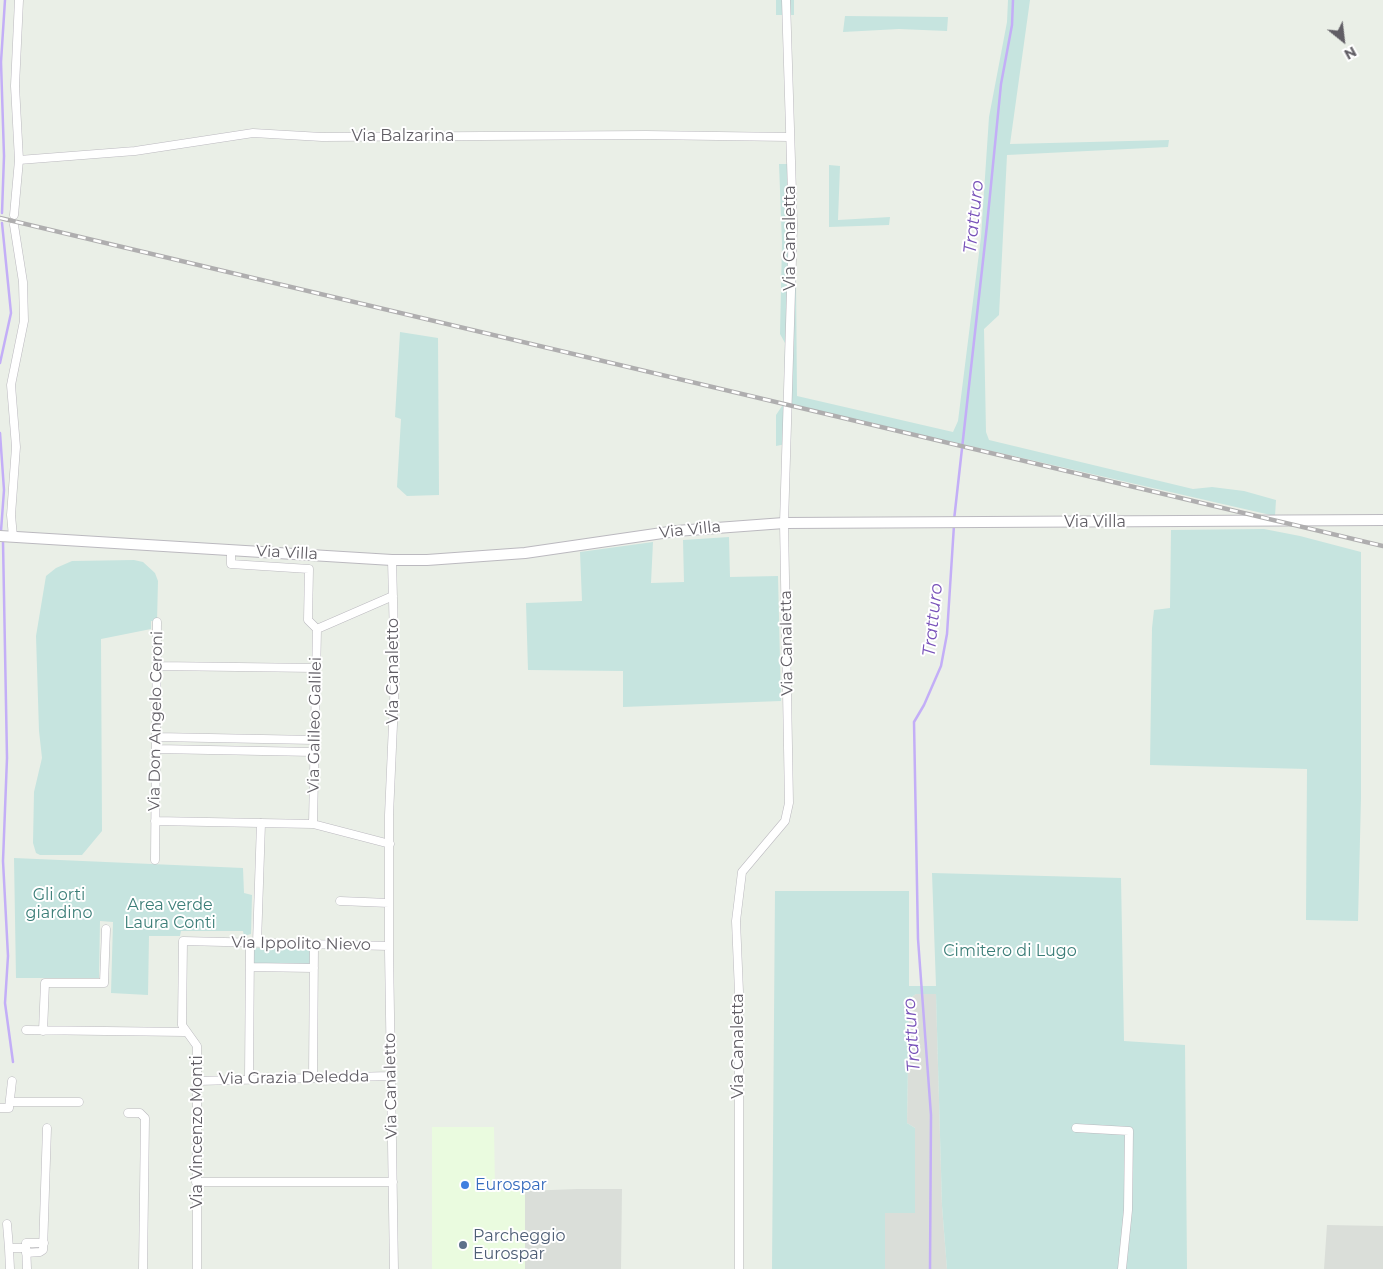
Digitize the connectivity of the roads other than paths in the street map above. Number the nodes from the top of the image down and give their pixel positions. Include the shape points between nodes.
1 (19, 0) edge
2 (786, 0) edge
3 (789, 137) junction
4 (19, 160) junction
5 (14, 214) dead end
6 (14, 225) dead end
7 (1383, 520) edge
8 (784, 523) junction
9 (0, 536) edge
10 (13, 537) junction
11 (232, 550) junction
12 (392, 560) junction
13 (393, 596) junction
14 (157, 622) dead end
15 (317, 629) junction
16 (158, 666) junction
17 (316, 668) junction
18 (157, 737) junction
19 (315, 740) junction
20 (157, 748) junction
21 (314, 752) junction
22 (156, 821) junction
23 (261, 823) junction
24 (313, 824) junction
25 (390, 844) junction
26 (155, 860) dead end
27 (340, 901) dead end
28 (389, 902) junction
29 (106, 929) dead end
30 (183, 941) joint
31 (254, 943) junction
32 (314, 945) junction
33 (389, 946) junction
34 (250, 967) junction
35 (314, 968) junction
36 (26, 1030) dead end
37 (43, 1031) junction
38 (186, 1032) junction
39 (390, 1076) junction
40 (312, 1078) junction
41 (249, 1079) junction
42 (197, 1080) junction
43 (12, 1081) dead end
44 (10, 1102) junction
45 (79, 1102) dead end
46 (0, 1108) edge
47 (128, 1113) dead end
48 (47, 1128) dead end
49 (1076, 1128) dead end
50 (196, 1182) junction
51 (393, 1182) junction
52 (8, 1224) dead end
53 (9, 1248) junction
54 (26, 1250) junction
55 (10, 1269) edge
56 (27, 1269) edge
57 (143, 1269) edge
58 (197, 1269) edge
59 (394, 1269) edge
60 (739, 1269) edge
61 (1122, 1269) edge

1 - 4 street via 15,86
2 - 3 street, Via Canaletta
3 - 4 street, Via Balzarina via 322,137 253,133 135,151
3 - 8 street, Via Canaletta via 793,225
4 - 5 street
6 - 10 street via 23,282 24,321 11,385 16,447
7 - 8 street, Via Villa
8 - 12 street, Via Villa via 676,531 525,553
8 - 60 street, Via Canaletta via 789,803 785,821 742,872 736,921
9 - 10 street, Via Villa
10 - 11 street, Via Villa
11 - 12 street, Via Villa
11 - 15 street via 231,564 309,568 308,620
12 - 13 street, Via Canaletto
13 - 15 street
13 - 25 street, Via Canaletto via 395,679
14 - 16 street, Via Don Angelo Ceroni
15 - 17 street, Via Galileo Galilei
16 - 17 street
16 - 18 street, Via Don Angelo Ceroni
17 - 19 street, Via Galileo Galilei
18 - 19 street
18 - 20 street, Via Don Angelo Ceroni
19 - 21 street, Via Galileo Galilei
20 - 21 street
20 - 22 street, Via Don Angelo Ceroni
21 - 24 street, Via Galileo Galilei
22 - 23 street
22 - 26 street, Via Don Angelo Ceroni
23 - 24 street
23 - 31 street
24 - 25 street
25 - 28 street, Via Canaletto
27 - 28 street
28 - 33 street, Via Canaletto
29 - 37 street via 104,983 45,983
30 - 31 street, Via Ippolito Nievo
30 - 38 street, Via Vincenzo Monti via 182,1025
31 - 32 street, Via Ippolito Nievo
31 - 34 street
32 - 33 street, Via Ippolito Nievo
32 - 35 street
33 - 39 street, Via Canaletto
34 - 35 street
34 - 41 street
35 - 40 street
36 - 37 street
37 - 38 street
38 - 42 street, Via Vincenzo Monti via 197,1046
39 - 40 street, Via Grazia Deledda
39 - 51 street, Via Canaletto
40 - 41 street, Via Grazia Deledda
41 - 42 street, Via Grazia Deledda
42 - 50 street, Via Vincenzo Monti
43 - 44 street
44 - 45 street
44 - 46 street via 9,1108
47 - 57 street via 140,1113 145,1118
48 - 54 street via 44,1243 28,1242
49 - 61 street via 1128,1131 1128,1210
50 - 51 street
50 - 58 street, Via Vincenzo Monti
51 - 59 street, Via Canaletto
52 - 53 street
53 - 54 street
53 - 55 street
54 - 56 street

